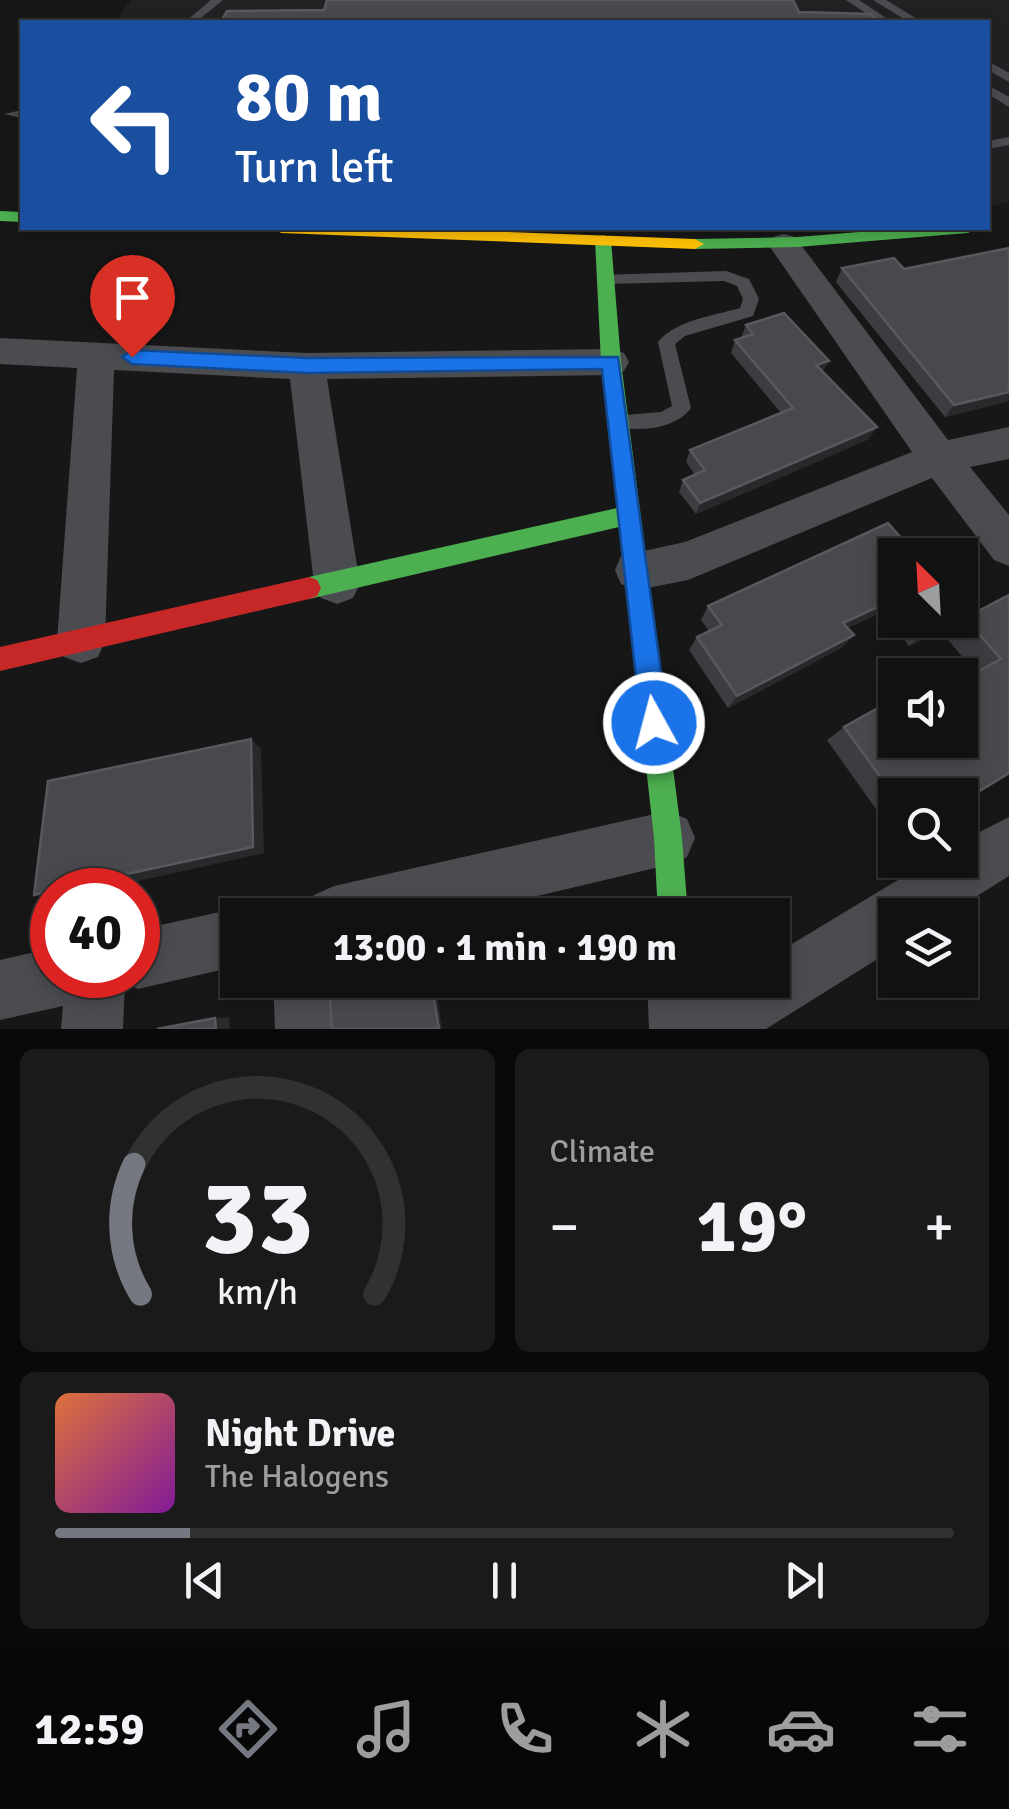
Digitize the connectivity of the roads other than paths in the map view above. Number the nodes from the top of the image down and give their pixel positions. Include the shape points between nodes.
1 (218, 0) edge
2 (851, 0) edge
3 (885, 1) edge
4 (193, 20) edge
5 (883, 20) edge
6 (913, 20) edge
7 (335, 230) edge
8 (945, 230) edge
9 (603, 240) junction
10 (784, 244) junction
11 (606, 279) junction
12 (0, 351) edge
13 (96, 356) junction
14 (611, 362) junction
15 (307, 366) junction
16 (618, 422) junction
17 (1009, 444) edge
18 (939, 458) junction
19 (629, 516) junction
20 (1009, 547) edge
21 (636, 570) junction
22 (337, 584) junction
23 (81, 641) junction
24 (0, 659) edge
25 (668, 838) junction
26 (1009, 844) edge
27 (408, 898) edge
28 (672, 898) edge
29 (220, 941) edge
30 (160, 955) edge
31 (30, 983) edge
32 (0, 990) edge
33 (94, 998) edge
34 (304, 998) edge
35 (678, 998) edge
36 (92, 1029) edge
37 (306, 1029) edge
38 (680, 1029) edge
39 (709, 1029) edge

1 - 4 lane
2 - 5 lane
3 - 6 lane
7 - 9 street
8 - 10 street
9 - 10 street
9 - 11 street
10 - 18 street
11 - 14 street
11 - 16 lane via 726,276 742,282 751,299 747,312 666,342 682,408 675,415
12 - 13 street
13 - 15 street
13 - 23 street
14 - 15 street
14 - 16 street
15 - 22 street
16 - 19 street
17 - 18 street
18 - 20 street
18 - 21 street via 688,561
19 - 21 street
19 - 22 street
21 - 25 street
22 - 23 street
23 - 24 street
25 - 27 street
25 - 28 street
26 - 39 street
29 - 30 street
31 - 32 street
33 - 36 street
34 - 37 street
35 - 38 street

